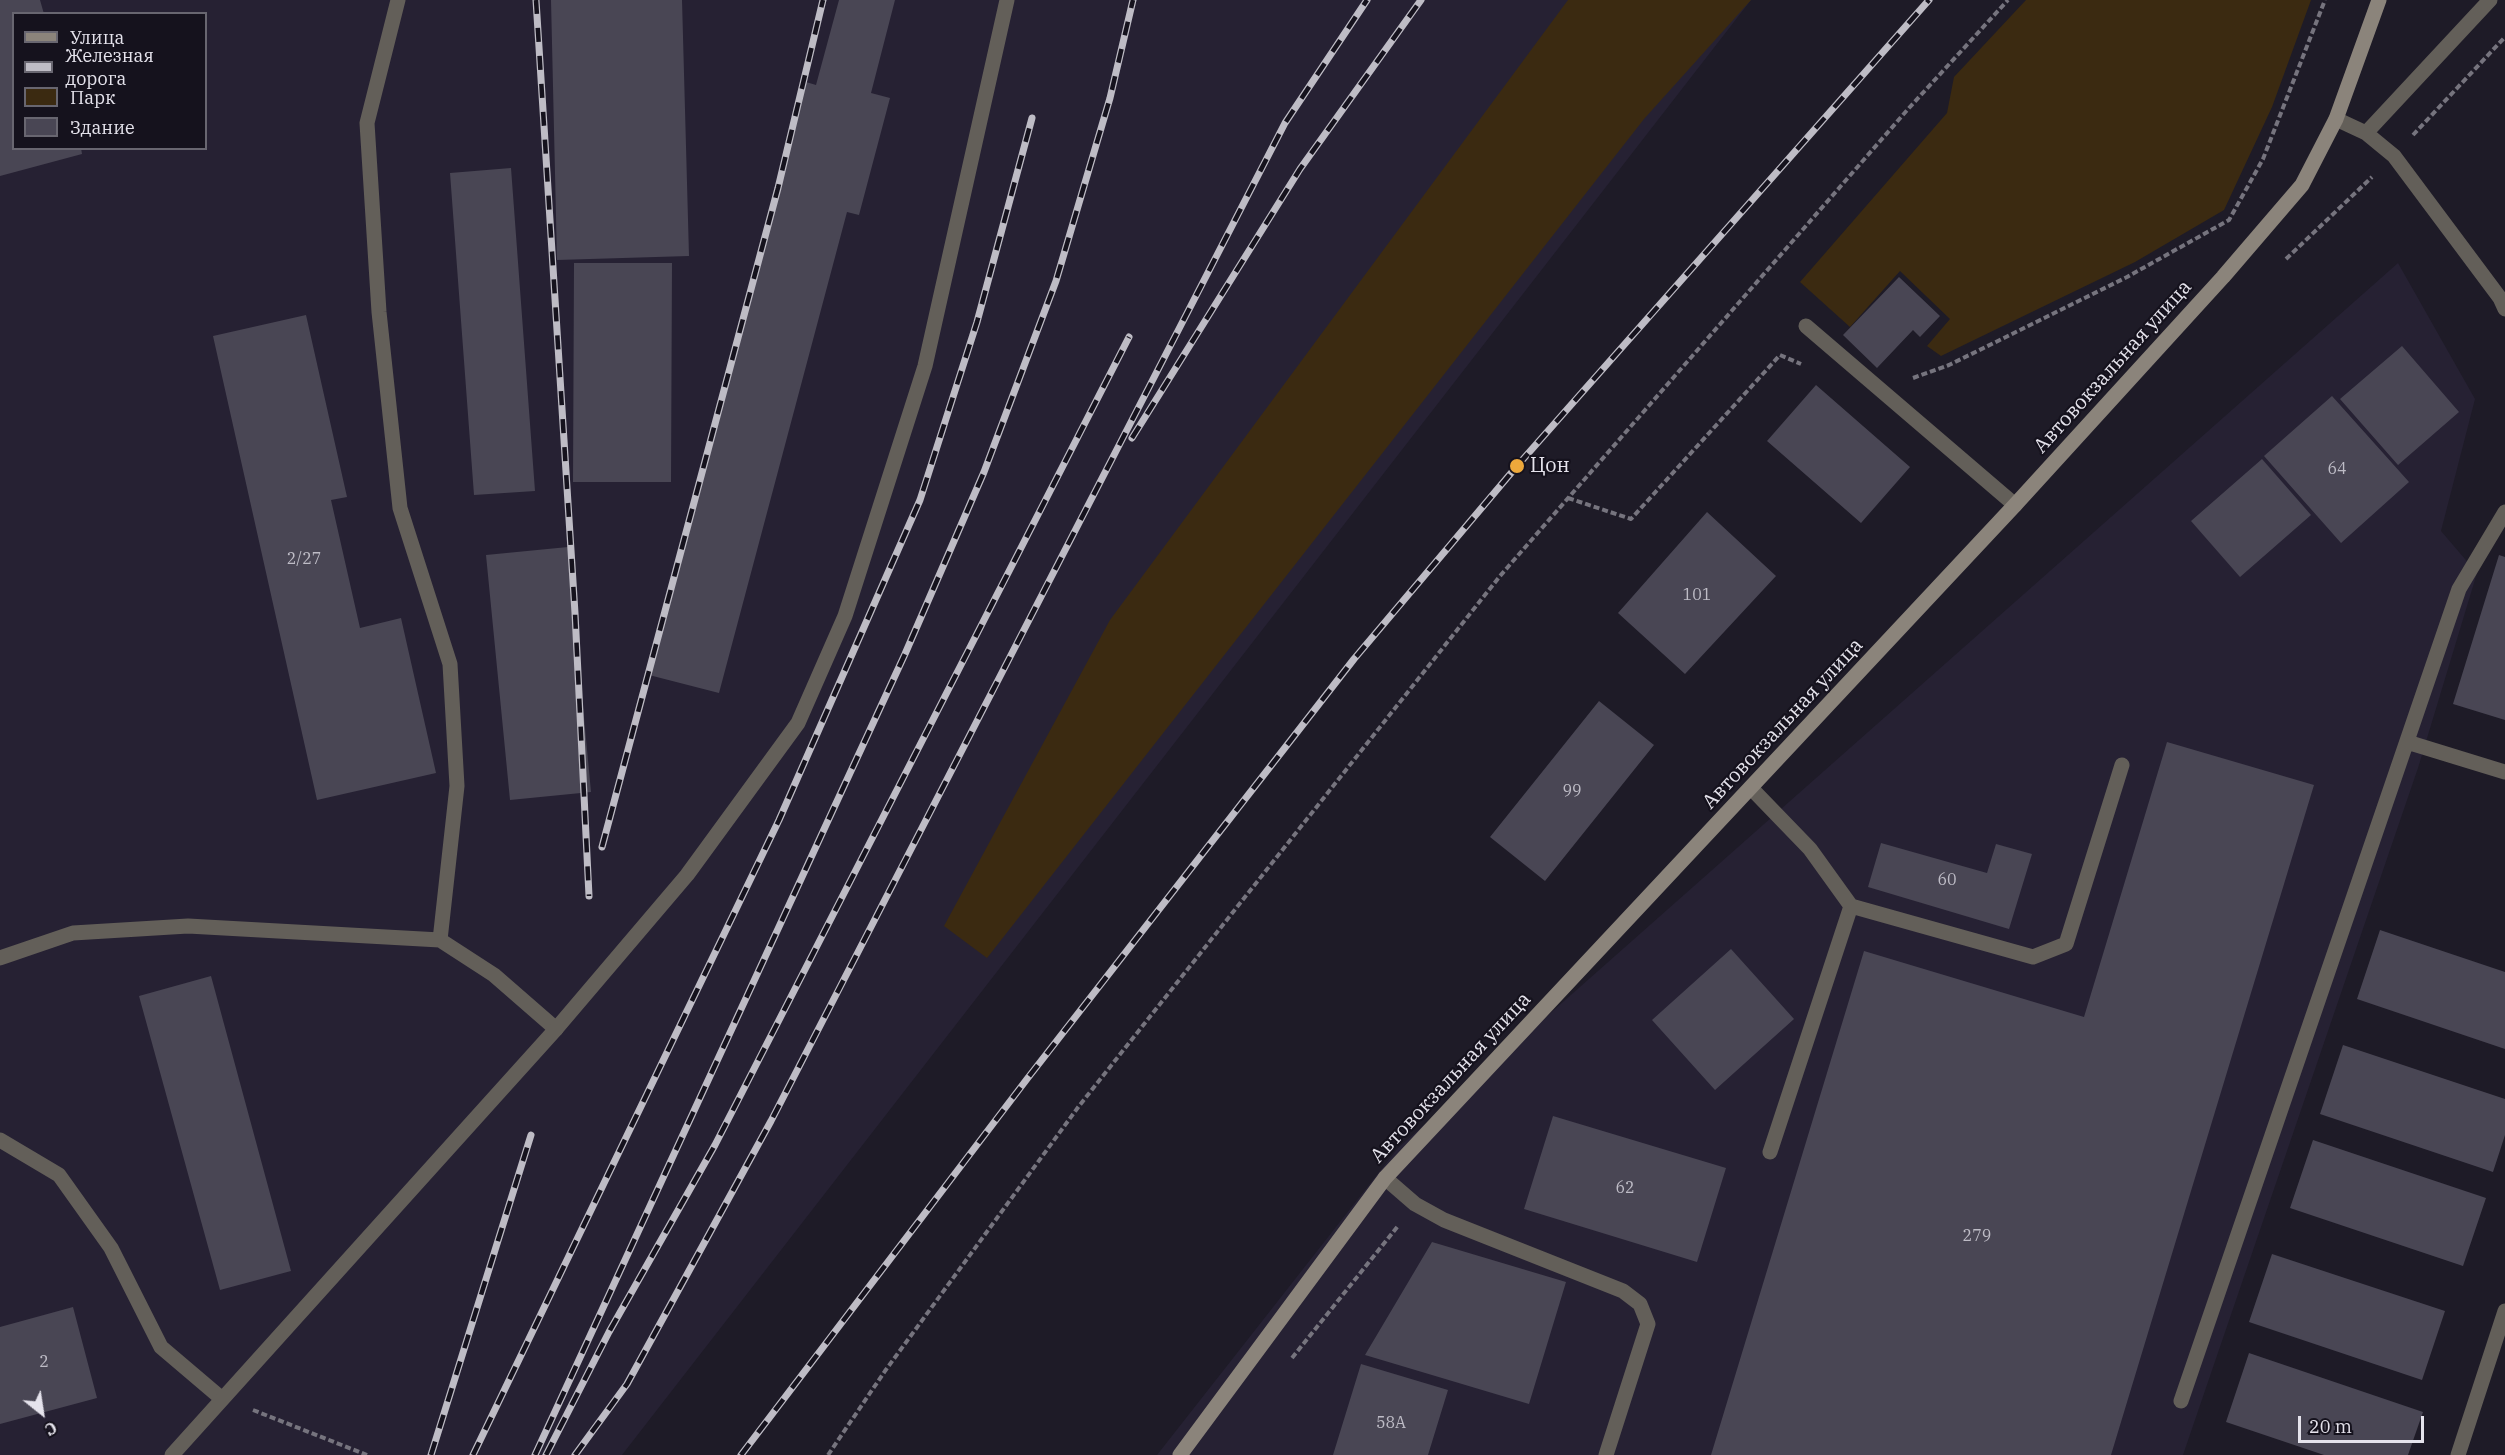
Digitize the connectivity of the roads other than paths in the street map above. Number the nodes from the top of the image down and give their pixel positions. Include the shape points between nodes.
1 (398, 0) edge
2 (1007, 0) edge
3 (2379, 0) edge
4 (2490, 0) edge
5 (2336, 119) junction
6 (2367, 133) junction
7 (2505, 309) edge
8 (1806, 326) dead end
9 (2015, 505) junction
10 (2505, 512) edge
11 (2407, 742) junction
12 (2122, 765) dead end
13 (2505, 772) edge
14 (1752, 789) junction
15 (1851, 906) junction
16 (440, 940) junction
17 (0, 958) edge
18 (556, 1029) junction
19 (0, 1140) edge
20 (1770, 1152) dead end
21 (1385, 1178) junction
22 (2505, 1311) edge
23 (221, 1398) junction
24 (2181, 1401) dead end
25 (172, 1455) edge
26 (1180, 1455) edge
27 (1606, 1455) edge
28 (2458, 1455) edge

1 - 16 street via 367,123 379,312 400,507 450,664 457,786
2 - 18 street via 925,366 845,616 798,723 687,875
3 - 5 street, Автовокзальная улица
4 - 6 street
5 - 6 street
5 - 9 street, Автовокзальная улица via 2302,185
6 - 7 street via 2394,156
8 - 9 street
9 - 14 street, Автовокзальная улица
10 - 11 street via 2459,589
11 - 13 street
11 - 24 street
12 - 15 street via 2066,944 2033,957
14 - 15 street via 1810,849
14 - 21 street, Автовокзальная улица
15 - 20 street
16 - 17 street via 188,926 73,933
16 - 18 street via 494,975
18 - 23 street
19 - 23 street via 59,1175 111,1248 161,1347
21 - 26 street, Автовокзальная улица
21 - 27 street via 1415,1204 1444,1220 1623,1291 1640,1304 1648,1324
22 - 28 street
23 - 25 street

